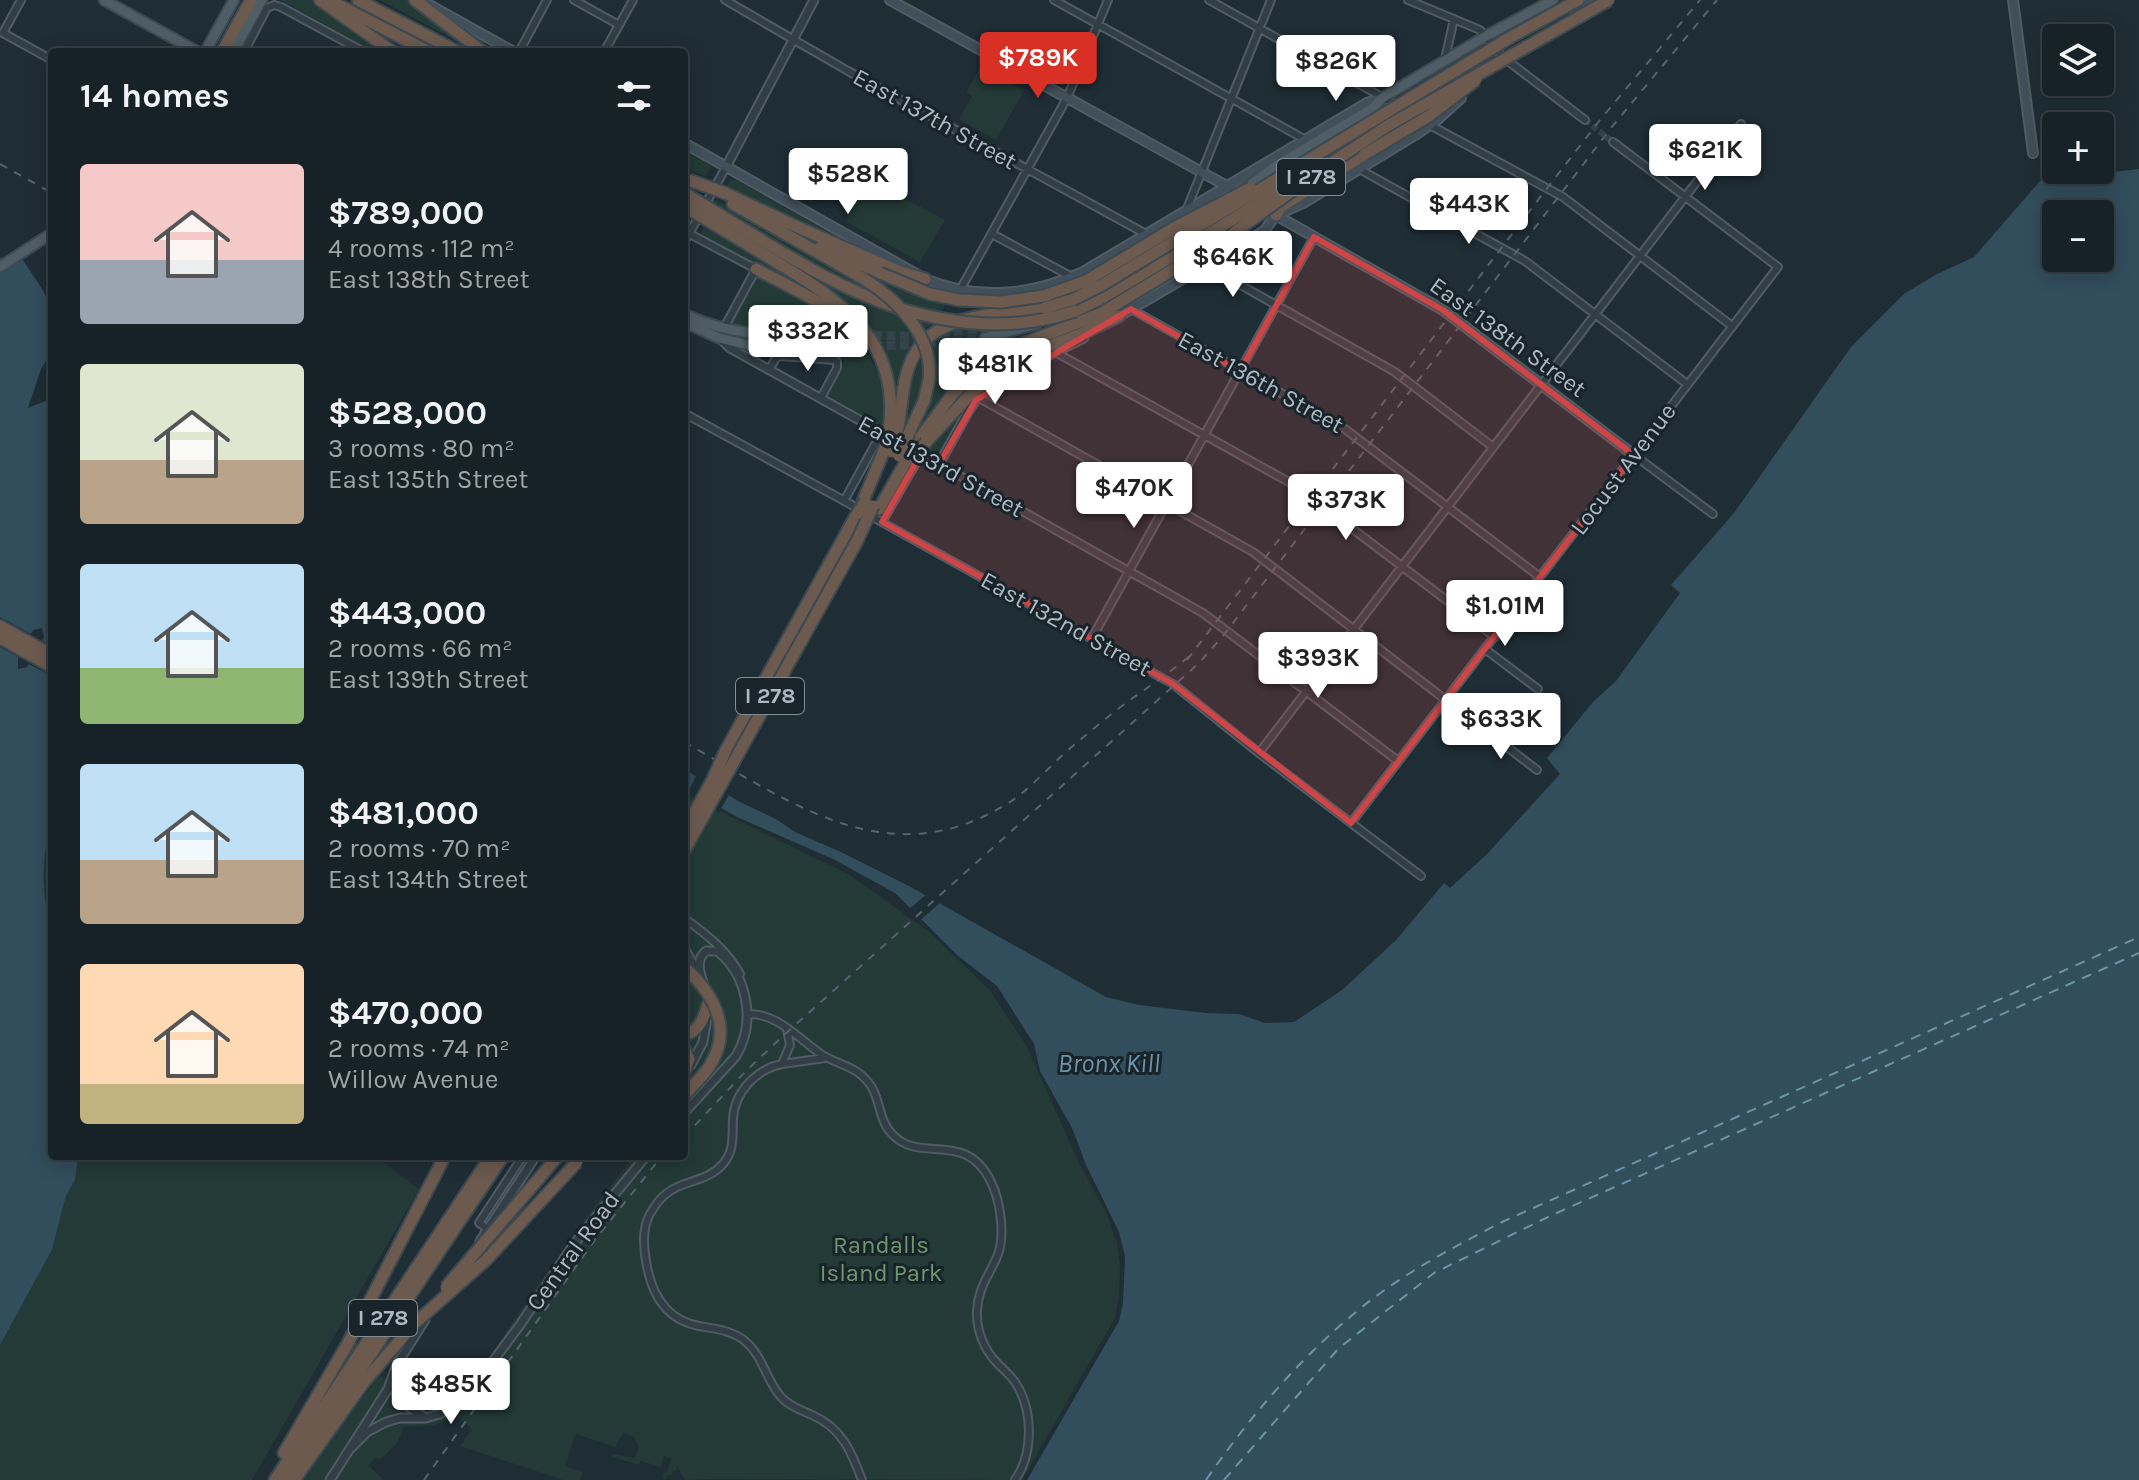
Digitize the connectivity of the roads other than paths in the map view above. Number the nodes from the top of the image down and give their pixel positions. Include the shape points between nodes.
1 (21, 0) edge
2 (104, 0) edge
3 (234, 0) edge
4 (251, 0) edge
5 (262, 0) edge
6 (320, 0) edge
7 (329, 0) edge
8 (358, 0) edge
9 (418, 0) edge
10 (547, 0) edge
11 (574, 0) edge
12 (633, 0) edge
13 (725, 0) edge
14 (814, 0) edge
15 (890, 0) edge
16 (1054, 0) edge
17 (1108, 0) edge
18 (1209, 0) edge
19 (1271, 0) edge
20 (1408, 0) edge
21 (1538, 0) edge
22 (1553, 0) edge
23 (1606, 0) edge
24 (2013, 0) edge
25 (1583, 1) edge
26 (1532, 12) junction
27 (1454, 19) junction
28 (1098, 24) junction
29 (619, 25) junction
30 (1259, 27) junction
31 (1486, 36) junction
32 (793, 40) junction
33 (191, 48) edge
34 (207, 48) edge
35 (227, 48) edge
36 (228, 48) edge
37 (246, 48) edge
38 (357, 48) edge
39 (387, 48) edge
40 (421, 48) edge
41 (450, 48) edge
42 (478, 48) edge
43 (508, 48) edge
44 (518, 48) edge
45 (606, 48) edge
46 (1499, 57) junction
47 (48, 58) edge
48 (1445, 59) junction
49 (1067, 98) junction
50 (1232, 98) junction
51 (1382, 98) junction
52 (1404, 110) junction
53 (1585, 120) tunnel mouth
54 (1741, 124) dead end
55 (1389, 125) junction
56 (1430, 125) junction
57 (1613, 142) tunnel mouth
58 (688, 145) edge
59 (1311, 147) junction
60 (2033, 153) dead end
61 (726, 167) junction
62 (1359, 169) junction
63 (1027, 170) junction
64 (1201, 173) junction
65 (688, 180) edge
66 (1227, 186) junction
67 (1239, 193) junction
68 (723, 195) junction
69 (688, 196) edge
70 (1685, 196) junction
71 (1253, 201) junction
72 (688, 208) edge
73 (1186, 211) junction
74 (1276, 215) junction
75 (719, 221) junction
76 (688, 230) edge
77 (688, 233) edge
78 (992, 234) junction
79 (1146, 234) junction
80 (48, 236) edge
81 (1314, 237) junction
82 (1194, 240) junction
83 (1639, 255) junction
84 (1205, 265) junction
85 (0, 267) edge
86 (756, 269) junction
87 (867, 274) junction
88 (1072, 277) junction
89 (925, 279) junction
90 (960, 290) junction
91 (1276, 306) junction
92 (1131, 309) junction
93 (1595, 314) junction
94 (688, 316) edge
95 (1119, 316) junction
96 (688, 323) edge
97 (1732, 326) junction
98 (722, 333) junction
99 (846, 341) tunnel mouth
100 (1055, 352) junction
101 (882, 360) junction
102 (769, 370) junction
103 (1240, 371) junction
104 (1541, 384) junction
105 (1687, 384) junction
106 (821, 398) junction
107 (979, 398) junction
108 (688, 415) edge
109 (904, 433) junction
110 (1204, 435) junction
111 (1493, 447) junction
112 (921, 454) junction
113 (1634, 455) junction
114 (899, 456) junction
115 (939, 464) junction
116 (844, 501) junction
117 (1167, 502) junction
118 (870, 505) junction
119 (1447, 507) junction
120 (1713, 514) dead end
121 (882, 522) junction
122 (1402, 566) junction
123 (1128, 571) junction
124 (1540, 577) junction
125 (0, 626) edge
126 (1353, 629) junction
127 (1495, 637) junction
128 (0, 638) edge
129 (1092, 638) junction
130 (1485, 649) junction
131 (48, 653) edge
132 (48, 665) edge
133 (1538, 689) dead end
134 (1306, 691) junction
135 (1446, 700) junction
136 (725, 752) junction
137 (1259, 753) junction
138 (1398, 761) junction
139 (1537, 770) dead end
140 (688, 812) edge
141 (1351, 823) junction
142 (688, 824) edge
143 (688, 844) edge
144 (1421, 876) dead end
145 (688, 921) edge
146 (688, 954) edge
147 (688, 971) edge
148 (702, 980) junction
149 (744, 990) junction
150 (708, 1005) junction
151 (748, 1014) junction
152 (787, 1029) junction
153 (688, 1033) edge
154 (828, 1058) junction
155 (782, 1064) junction
156 (688, 1068) edge
157 (688, 1091) edge
158 (688, 1109) edge
159 (443, 1160) edge
160 (488, 1160) edge
161 (500, 1160) edge
162 (520, 1160) edge
163 (533, 1160) edge
164 (555, 1160) edge
165 (578, 1160) edge
166 (643, 1160) edge
167 (488, 1229) junction
168 (414, 1324) junction
169 (392, 1382) junction
170 (426, 1418) junction
171 (351, 1448) junction
172 (266, 1480) edge
173 (275, 1480) edge
174 (287, 1480) edge
175 (293, 1480) edge
176 (330, 1480) edge
177 (862, 1480) edge
178 (1015, 1480) edge

1 - 47 street via 3,33
2 - 33 main road
3 - 34 main road
4 - 35 highway
5 - 36 main road
6 - 39 highway
7 - 40 highway
8 - 41 highway
9 - 42 highway
9 - 43 main road
10 - 44 street
11 - 29 street
12 - 29 street
13 - 32 street, East 137th Street
14 - 32 street
15 - 49 main road, East 138th Street
16 - 28 street
17 - 28 street
18 - 30 street
19 - 30 street
20 - 27 street
21 - 26 main road
22 - 26 main road
23 - 46 highway, I 278, bridge
24 - 60 main road
25 - 46 main road
25 - 59 highway, I 278, bridge
26 - 31 main road
27 - 31 street
27 - 48 street
28 - 49 street
28 - 50 street
29 - 45 street
30 - 50 street
30 - 51 street
31 - 46 street
31 - 48 main road
32 - 61 street
32 - 63 street, East 137th Street
37 - 38 street via 267,8 274,5
46 - 52 main road
46 - 53 street
46 - 55 highway, I 278, bridge
46 - 56 main road
46 - 74 highway, bridge via 1429,116 1280,207
48 - 51 main road
49 - 63 street
49 - 64 main road, East 138th Street
50 - 59 street
50 - 64 street
51 - 52 street
51 - 59 main road
52 - 56 street
52 - 71 main road
54 - 70 street
55 - 75 highway, bridge via 1100,299 1044,320 989,325 917,314 840,285
55 - 109 highway, I 278, bridge via 1204,253 1100,314 1025,343 987,365
56 - 62 main road
56 - 83 street via 1563,197
57 - 70 street
58 - 61 main road
59 - 66 main road
59 - 67 main road
59 - 87 highway, bridge via 1086,281 1044,296 959,300
59 - 109 highway, I 278, bridge via 1082,296 1045,308 966,318 937,331 915,353 906,376
61 - 76 street
61 - 89 main road
62 - 74 main road
62 - 93 street via 1525,261
63 - 78 street
63 - 79 street, East 137th Street
64 - 66 main road, East 138th Street
64 - 73 street
65 - 68 highway, bridge
66 - 67 main road, East 138th Street
66 - 73 main road
67 - 71 main road, East 138th Street
67 - 82 main road via 1193,229 1085,295 984,333 1037,324 1083,305
68 - 87 highway
68 - 89 highway
69 - 75 highway, bridge
70 - 83 street
70 - 97 street, Locust Avenue via 1778,267
71 - 74 main road, East 138th Street
71 - 82 main road
72 - 75 highway, bridge
73 - 79 main road
74 - 81 main road, East 138th Street
74 - 82 main road
74 - 84 main road via 1264,231
75 - 101 highway via 838,302
77 - 86 street
78 - 88 street
78 - 90 street
79 - 88 main road
80 - 85 main road
81 - 91 street
81 - 104 main road, East 138th Street via 1443,310
83 - 93 street
83 - 97 street
84 - 91 street
84 - 92 main road
86 - 98 street
86 - 101 highway via 834,313
87 - 109 highway, bridge via 911,321 930,368 926,394
88 - 90 main road via 1023,291
89 - 90 main road
91 - 103 street
91 - 111 street via 1395,372
92 - 95 main road
92 - 103 street, East 136th Street
93 - 104 street
93 - 105 street
94 - 98 main road
95 - 100 street
95 - 109 highway via 1029,354
96 - 98 main road
97 - 105 street, Locust Avenue
98 - 99 main road via 748,345
98 - 102 street, East 133rd Street via 730,348
100 - 107 street
100 - 110 street
101 - 109 highway
102 - 106 street, East 133rd Street
102 - 106 street via 780,356 834,360 837,368
103 - 110 street
103 - 119 street, East 136th Street via 1345,429
104 - 111 street
104 - 113 main road, East 138th Street
105 - 113 street, Locust Avenue
106 - 109 street, East 133rd Street
107 - 115 street
107 - 117 street
108 - 116 street, East 132nd Street
109 - 112 street, East 133rd Street
109 - 114 highway, I 278, bridge
109 - 114 highway, bridge
109 - 116 street
110 - 117 street
110 - 122 street via 1305,491
111 - 119 street
112 - 115 street, East 133rd Street
112 - 121 street
113 - 120 street, East 138th Street
113 - 124 street, Locust Avenue
114 - 118 highway
114 - 118 highway, I 278 via 895,480
115 - 123 street, East 133rd Street
116 - 121 street, East 132nd Street
117 - 123 street
117 - 126 street via 1253,552
118 - 136 highway, I 278, bridge via 857,514
118 - 143 highway, I 278, bridge via 857,541
119 - 122 street
119 - 124 street, East 136th Street
121 - 129 street, East 132nd Street
122 - 126 street
122 - 127 street
123 - 129 street
123 - 134 street, East 133rd Street via 1212,618
124 - 127 street, Locust Avenue
125 - 131 highway
126 - 134 street
126 - 135 street
127 - 130 street, Locust Avenue
128 - 132 highway
129 - 137 street, East 132nd Street via 1173,684
130 - 133 street
130 - 135 street, Locust Avenue
134 - 137 street
134 - 138 street, East 133rd Street
135 - 138 street, Locust Avenue
135 - 139 street
136 - 140 highway, bridge
136 - 142 highway, I 278, bridge
137 - 141 street, East 132nd Street
138 - 141 street, Locust Avenue
141 - 144 street, East 132nd Street
145 - 149 street via 727,954
146 - 148 street
147 - 157 highway, bridge via 711,997 719,1034 709,1067
148 - 149 street via 700,958 713,950 726,960
148 - 150 street
149 - 151 street
150 - 153 highway via 699,1027
150 - 156 street via 703,1042
151 - 152 street via 767,1016
151 - 158 street via 736,1056
152 - 154 street
152 - 155 street via 790,1045
154 - 155 street
154 - 178 street via 868,1082 885,1126 899,1140 916,1148 958,1152 981,1167 993,1185 1001,1239 979,1292 977,1320 987,1351 1015,1381 1023,1400 1029,1445
155 - 177 street via 758,1074 739,1097 731,1149 721,1166 668,1191 651,1211 643,1235 649,1279 660,1303 677,1318 723,1329 748,1344 781,1397 838,1432
159 - 172 highway via 336,1366
160 - 173 highway, I 278
161 - 174 highway, I 278
162 - 167 street via 479,1223
163 - 167 street, Central Road
164 - 168 highway, bridge
165 - 168 highway, bridge via 486,1260
166 - 170 street, Central Road via 574,1244 473,1388 446,1411
167 - 169 street, Central Road via 416,1333
168 - 175 highway
169 - 170 street via 403,1403
169 - 171 street, Central Road
170 - 171 street, Central Road via 386,1422
171 - 176 street, Central Road

